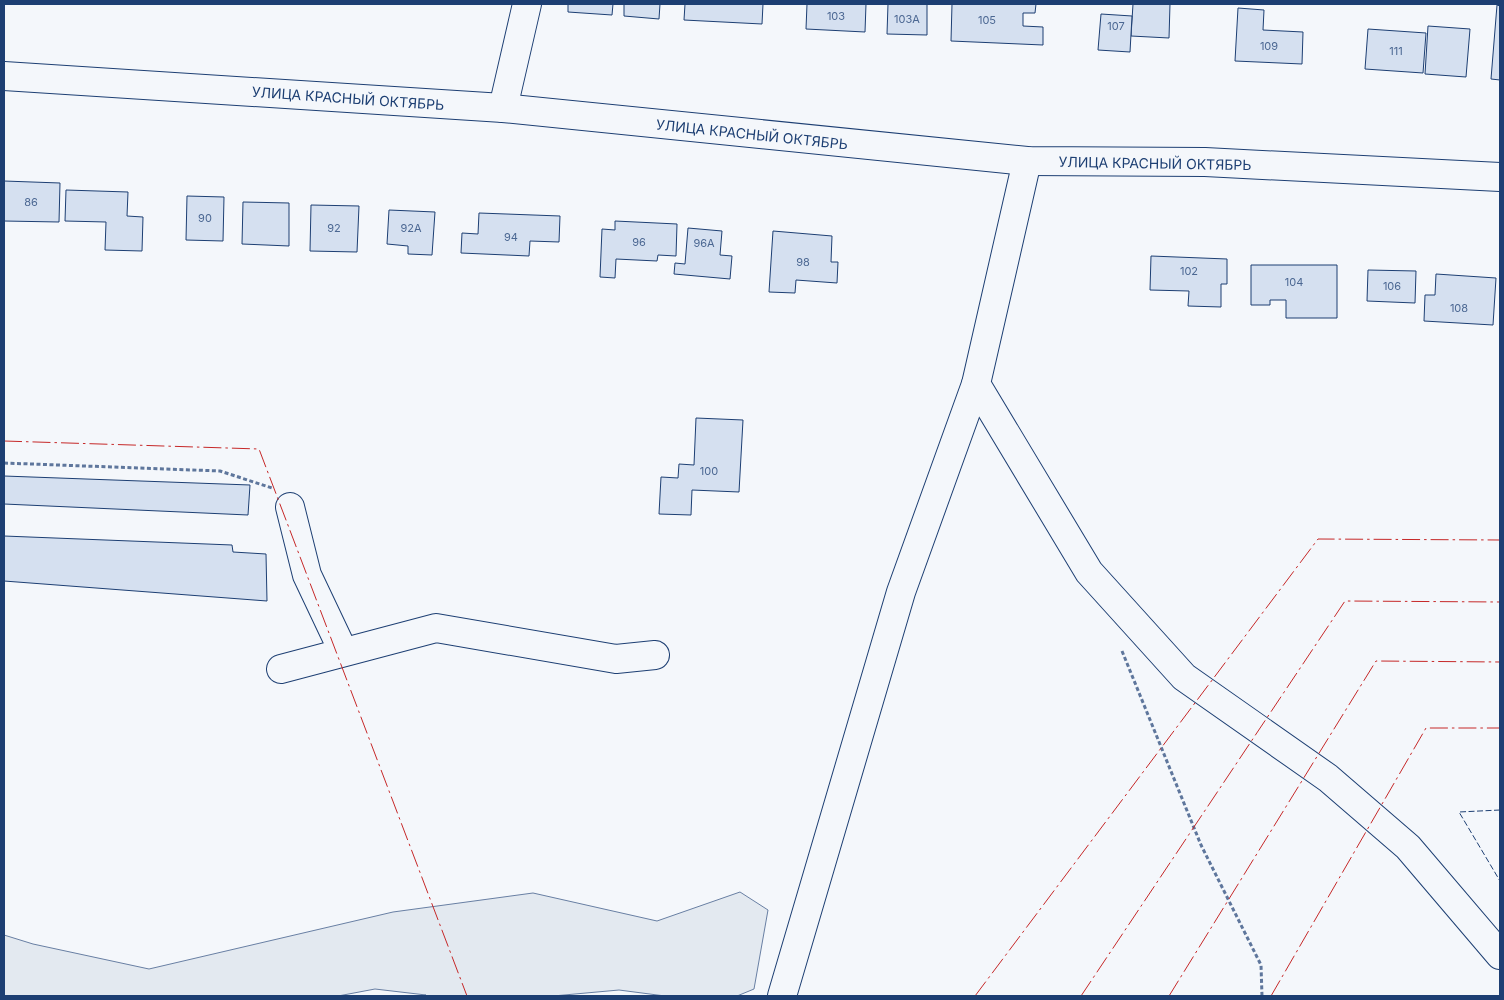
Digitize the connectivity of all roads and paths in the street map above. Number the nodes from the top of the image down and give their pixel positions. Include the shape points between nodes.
1 (527, 4) edge
2 (4, 76) edge
3 (504, 108) junction
4 (1027, 161) junction
5 (1500, 177) edge
6 (976, 384) junction
7 (4, 463) edge
8 (283, 498) joint
9 (1119, 645) dead end
10 (343, 651) junction
11 (655, 655) dead end
12 (282, 669) dead end
13 (1500, 955) edge
14 (782, 996) edge
15 (1262, 996) edge

1 - 3 street
2 - 3 street, УЛИЦА КРАСНЫЙ ОКТЯБРЬ
3 - 4 street, УЛИЦА КРАСНЫЙ ОКТЯБРЬ
4 - 5 street, УЛИЦА КРАСНЫЙ ОКТЯБРЬ via 1205,162
4 - 6 street
6 - 13 street via 1089,572 1184,677 1328,778 1408,847
6 - 14 street via 901,592
7 - 8 path via 220,471
8 - 10 street via 307,575
9 - 15 path via 1201,845 1261,965
10 - 11 street via 436,628 616,660
10 - 12 street

